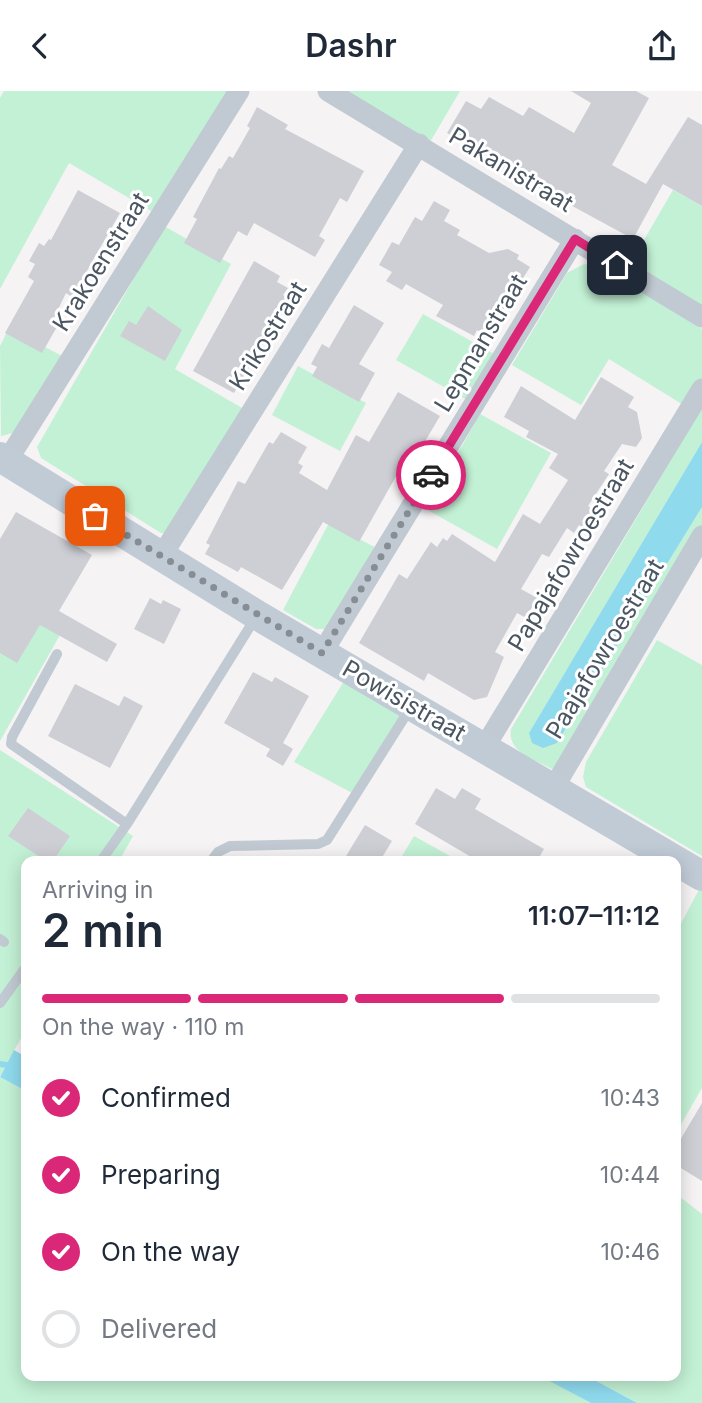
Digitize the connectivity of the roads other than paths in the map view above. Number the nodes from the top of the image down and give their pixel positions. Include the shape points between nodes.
1 (239, 91) edge
2 (328, 91) edge
3 (418, 144) junction
4 (575, 239) junction
5 (702, 317) edge
6 (702, 389) edge
7 (4, 459) edge
8 (702, 536) edge
9 (161, 557) junction
10 (257, 615) junction
11 (322, 653) junction
12 (57, 654) dead end
13 (411, 706) junction
14 (484, 748) junction
15 (553, 789) junction
16 (127, 824) junction
17 (105, 856) edge
18 (215, 856) edge
19 (668, 856) edge
20 (681, 864) edge
21 (702, 876) edge
22 (21, 974) edge
23 (0, 1003) edge

1 - 7 street, Krakoenstraat
2 - 3 street, Pakanistraat
3 - 4 street, Pakanistraat
3 - 9 street, Krikostraat
4 - 5 street, Pakanistraat
4 - 11 street, Lepmanstraat
6 - 14 street, Papajafowroestraat
7 - 9 street, Powisistraat
8 - 15 street, Paajafowroestraat
9 - 10 street, Powisistraat
10 - 11 street, Powisistraat
10 - 16 lane
11 - 13 street, Powisistraat
12 - 16 lane via 11,744
13 - 14 street, Powisistraat
13 - 18 lane via 327,840 230,846
14 - 15 street, Powisistraat
15 - 19 street, Powisistraat
16 - 17 lane
20 - 21 street, Powisistraat
22 - 23 lane

